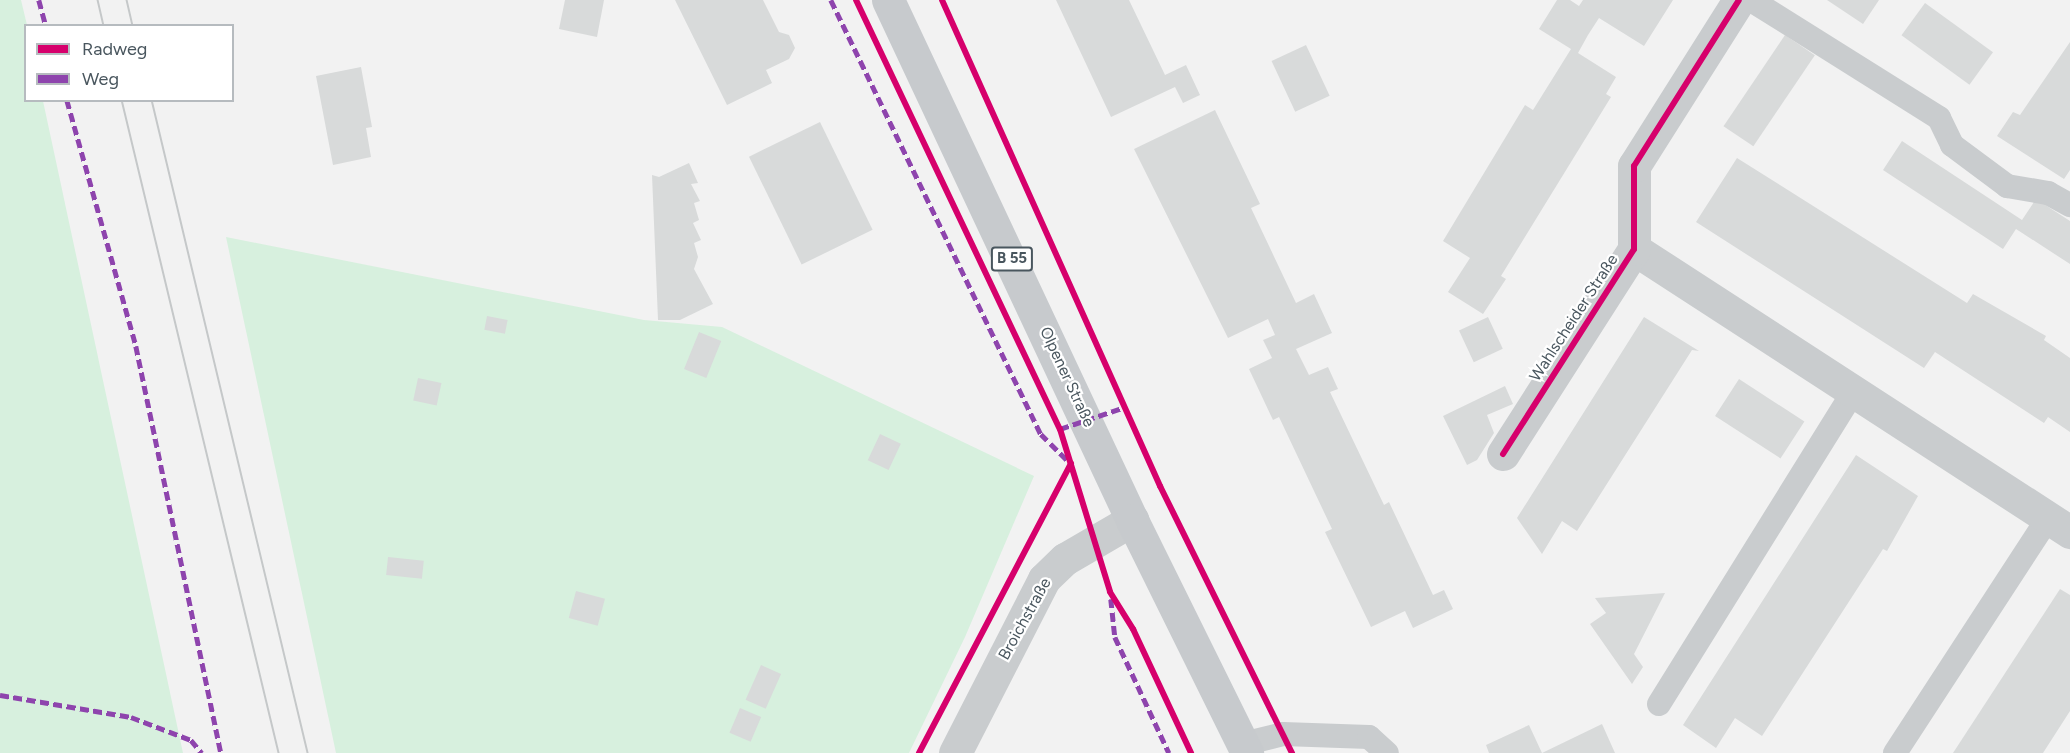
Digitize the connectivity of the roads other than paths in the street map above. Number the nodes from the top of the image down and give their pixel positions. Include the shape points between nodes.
1 (888, 0) edge
2 (1739, 0) edge
3 (1751, 0) edge
4 (2070, 205) edge
5 (1634, 249) junction
6 (1853, 392) junction
7 (1503, 454) dead end
8 (1132, 520) junction
9 (2059, 525) edge
10 (1659, 704) dead end
11 (1245, 749) edge
12 (955, 753) edge
13 (1387, 753) edge
14 (1895, 753) edge

1 - 8 main road, Olpener Straße / B 55
2 - 5 street, Wahlscheider Straße via 1634,166
3 - 4 lane via 1939,118 1952,145 2007,186 2048,193
5 - 6 street, Wahlscheider Straße
5 - 7 street, Wahlscheider Straße
6 - 9 street, Wahlscheider Straße
6 - 10 lane
8 - 11 main road, Olpener Straße / B 55
8 - 12 street, Broichstraße via 1065,559 1044,579
9 - 14 lane
11 - 13 lane via 1283,734 1369,737

